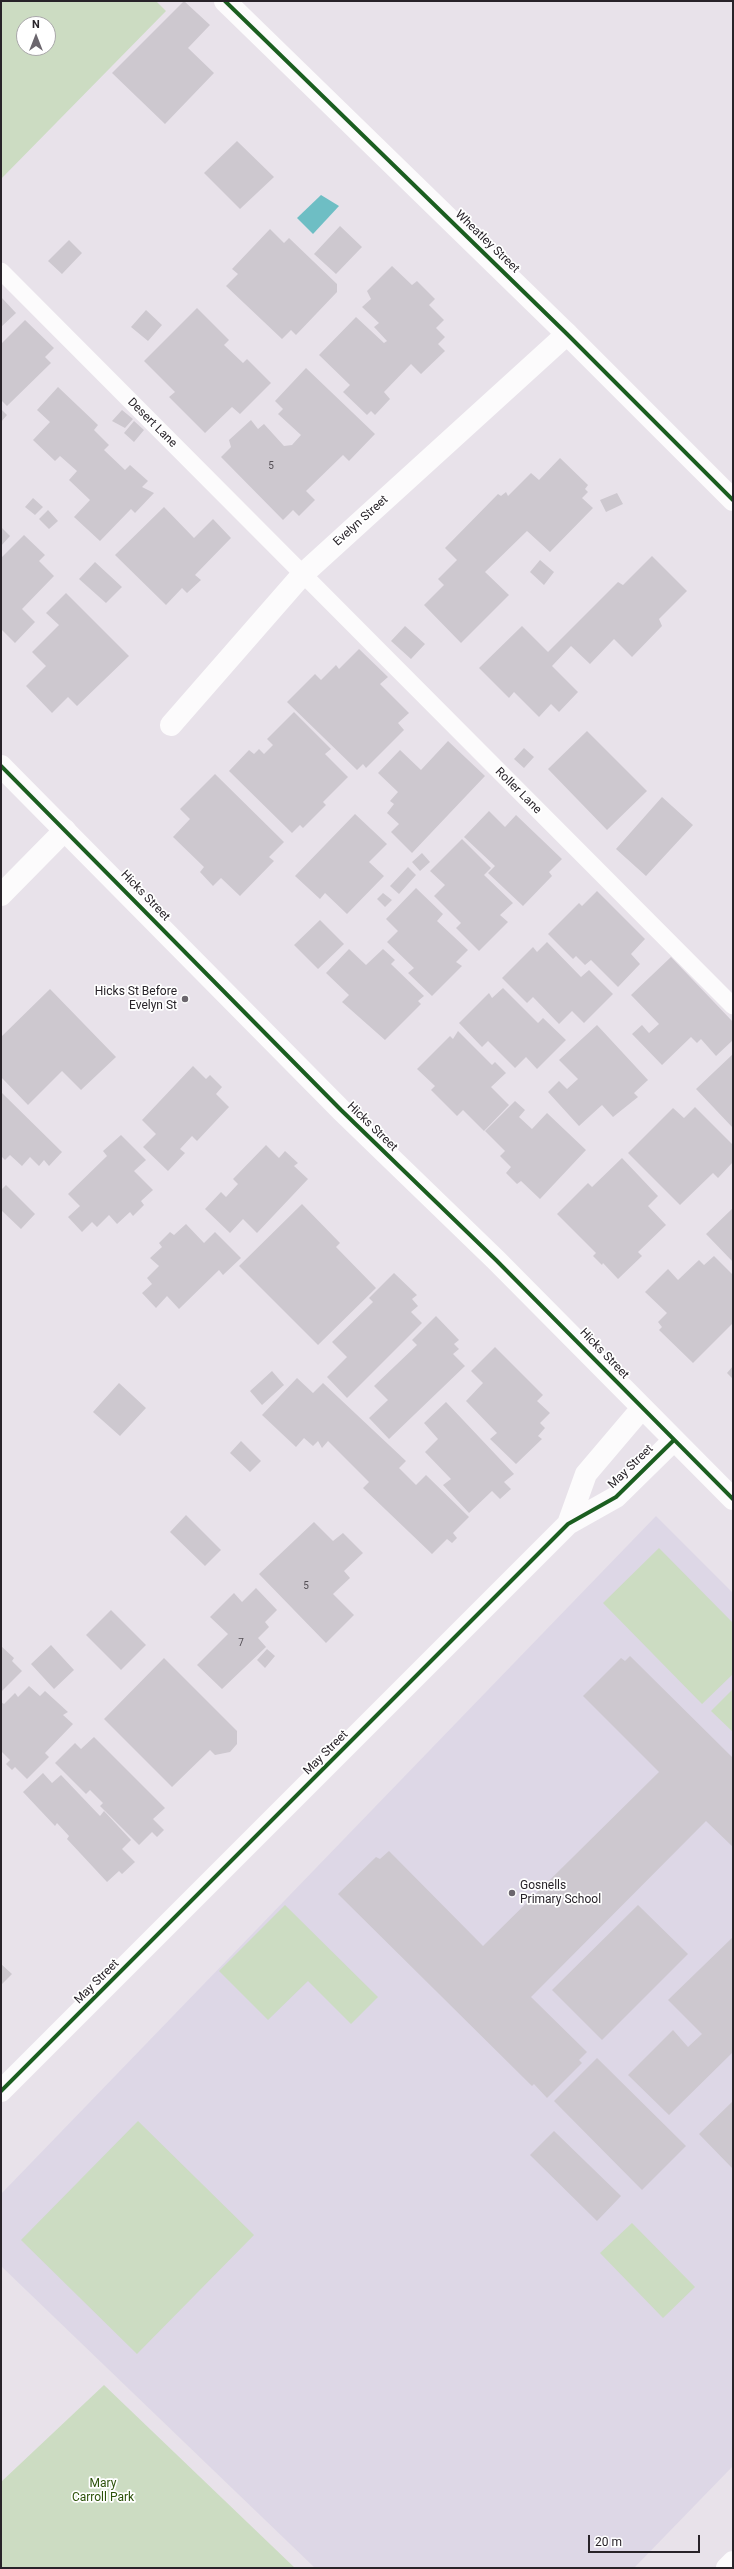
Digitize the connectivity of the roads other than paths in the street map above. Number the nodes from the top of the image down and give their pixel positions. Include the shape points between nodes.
1 (225, 1) edge
2 (1, 271) edge
3 (567, 334) junction
4 (733, 500) edge
5 (302, 575) junction
6 (171, 725) dead end
7 (1, 766) edge
8 (65, 830) junction
9 (1, 895) edge
10 (733, 1006) edge
11 (642, 1408) junction
12 (674, 1440) junction
13 (733, 1500) edge
14 (568, 1524) junction
15 (1, 2091) edge
16 (733, 2562) edge
17 (727, 2568) edge

1 - 3 street, Wheatley Street
2 - 5 lane, Desert Lane
3 - 4 street, Wheatley Street
3 - 5 street, Evelyn Street
5 - 6 street, Evelyn Street
5 - 10 lane, Roller Lane
7 - 8 street, Hicks Street
8 - 9 street
8 - 11 street, Hicks Street via 341,1110 496,1260
11 - 12 street, Hicks Street
11 - 14 street, May Street via 586,1474
12 - 13 street, Hicks Street
12 - 14 street, May Street via 616,1497
14 - 15 street, May Street
16 - 17 street

